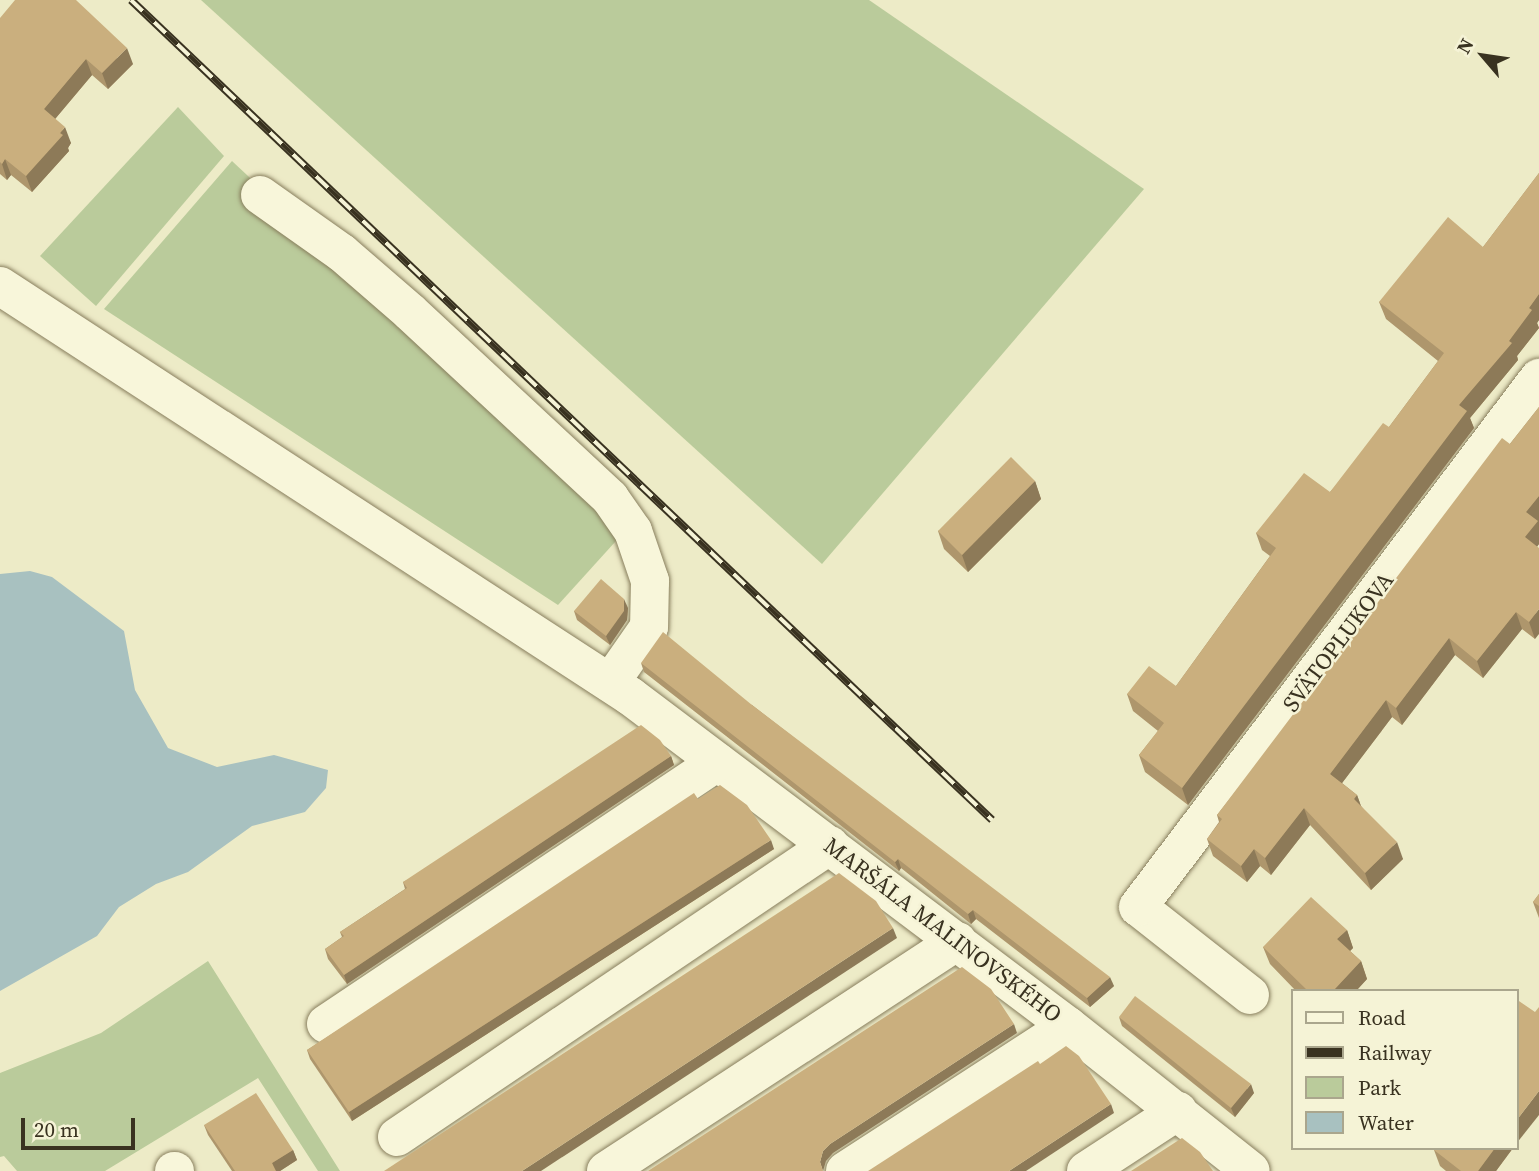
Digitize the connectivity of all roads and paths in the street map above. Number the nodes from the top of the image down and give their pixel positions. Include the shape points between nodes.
1 (260, 195) dead end
2 (0, 286) edge
3 (1539, 378) edge
4 (620, 690) junction
5 (718, 762) junction
6 (830, 845) junction
7 (957, 941) junction
8 (1250, 995) dead end
9 (327, 1024) dead end
10 (1068, 1026) junction
11 (1178, 1111) junction
12 (397, 1137) dead end
13 (606, 1171) edge
14 (845, 1171) edge
15 (1086, 1171) edge
16 (1251, 1171) edge

1 - 4 street via 342,253 610,498 633,531 650,581 649,627
2 - 4 street, MARŠÁLA MALINOVSKÉHO
3 - 8 street, SVÄTOPLUKOVA via 1138,907
4 - 5 street, MARŠÁLA MALINOVSKÉHO
5 - 6 street, MARŠÁLA MALINOVSKÉHO
5 - 9 street
6 - 7 street, MARŠÁLA MALINOVSKÉHO
6 - 12 street
7 - 10 street, MARŠÁLA MALINOVSKÉHO
7 - 13 street
10 - 11 street, MARŠÁLA MALINOVSKÉHO
10 - 14 street
11 - 15 street
11 - 16 street, MARŠÁLA MALINOVSKÉHO

